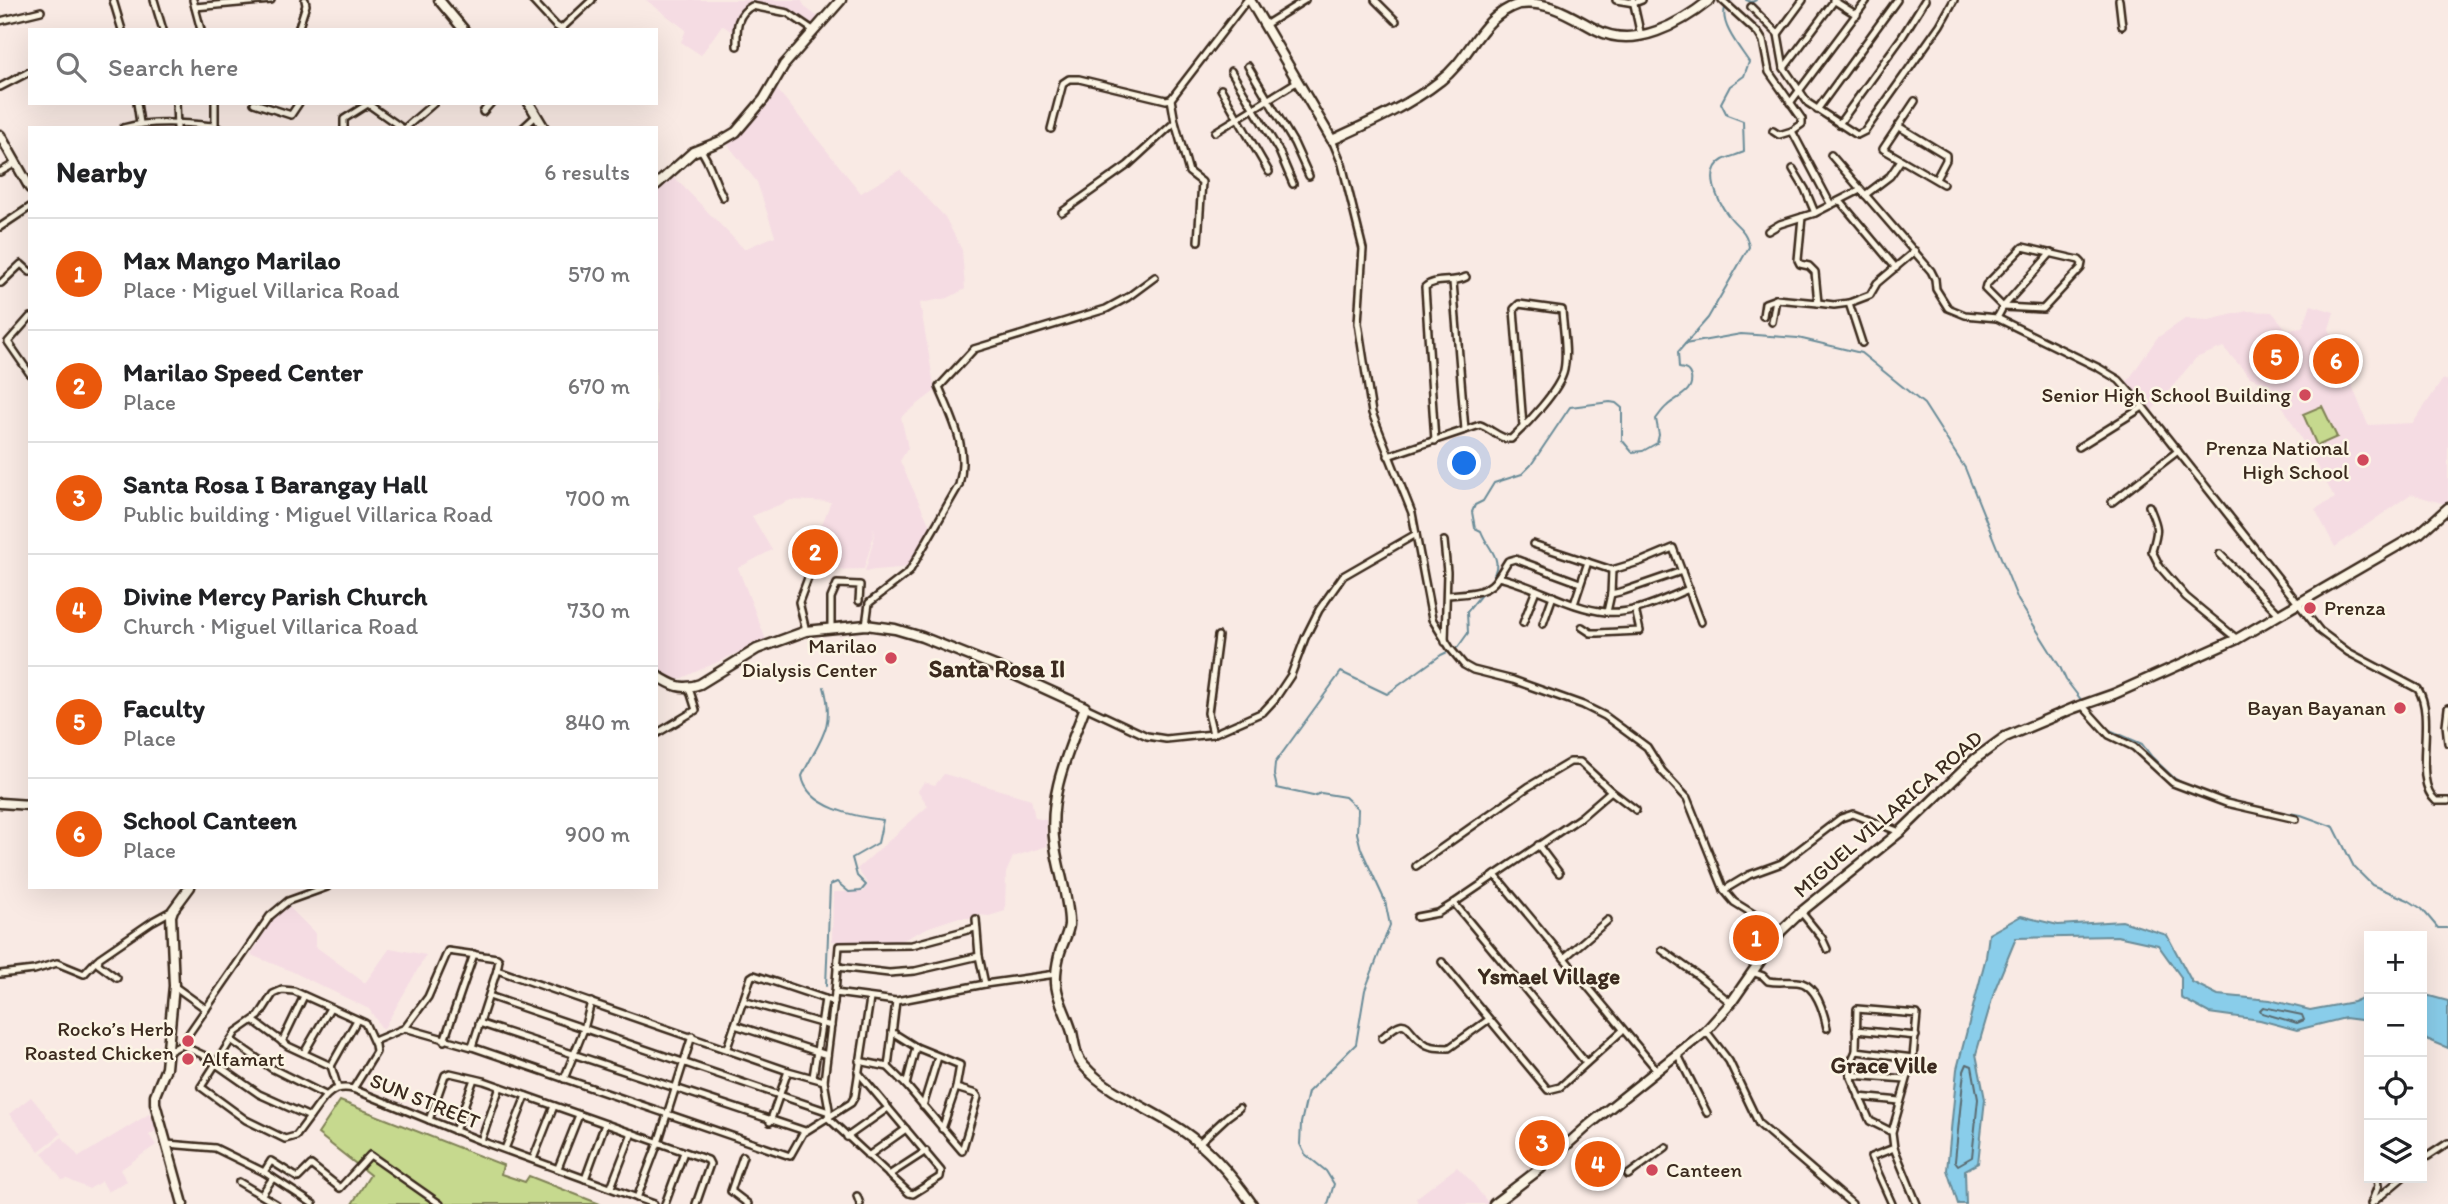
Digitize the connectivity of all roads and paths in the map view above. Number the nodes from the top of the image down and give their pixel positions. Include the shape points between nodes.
1 (113, 0) edge
2 (154, 0) edge
3 (271, 0) edge
4 (305, 0) edge
5 (439, 0) edge
6 (592, 0) edge
7 (841, 0) edge
8 (1248, 0) edge
9 (1304, 0) edge
10 (1375, 0) edge
11 (1616, 0) edge
12 (1642, 0) edge
13 (1710, 0) edge
14 (1722, 0) edge
15 (1803, 0) edge
16 (1867, 0) edge
17 (1897, 0) edge
18 (1925, 0) edge
19 (1954, 0) edge
20 (2119, 0) edge
21 (1833, 1) edge
22 (537, 2) edge
23 (1634, 2) edge
24 (194, 3) edge
25 (1751, 7) dead end
26 (41, 10) dead end
27 (1857, 15) junction
28 (0, 21) edge
29 (1396, 21) dead end
30 (1265, 25) junction
31 (2122, 26) dead end
32 (121, 28) edge
33 (162, 28) edge
34 (200, 28) edge
35 (299, 28) edge
36 (461, 28) edge
37 (559, 28) edge
38 (562, 28) edge
39 (813, 30) junction
40 (1778, 34) junction
41 (1641, 36) junction
42 (737, 46) dead end
43 (1248, 66) dead end
44 (1784, 68) junction
45 (1231, 71) dead end
46 (28, 73) edge
47 (1298, 81) junction
48 (0, 87) edge
49 (1221, 89) dead end
50 (1800, 91) junction
51 (1171, 99) junction
52 (1268, 99) junction
53 (1915, 101) dead end
54 (1790, 103) junction
55 (137, 105) edge
56 (176, 105) edge
57 (215, 105) edge
58 (259, 105) edge
59 (298, 105) edge
60 (366, 105) edge
61 (370, 105) edge
62 (432, 105) edge
63 (489, 105) edge
64 (530, 105) edge
65 (1255, 108) junction
66 (1817, 110) junction
67 (483, 112) dead end
68 (537, 115) junction
69 (1238, 118) junction
70 (1175, 122) junction
71 (140, 123) junction
72 (1839, 124) junction
73 (177, 125) edge
74 (130, 126) edge
75 (196, 126) edge
76 (216, 126) edge
77 (344, 126) edge
78 (401, 126) edge
79 (406, 126) edge
80 (525, 126) edge
81 (543, 126) edge
82 (1898, 126) junction
83 (1051, 129) dead end
84 (1773, 131) dead end
85 (1792, 131) junction
86 (1215, 132) dead end
87 (0, 135) edge
88 (1332, 140) junction
89 (700, 149) junction
90 (1831, 155) dead end
91 (1901, 160) junction
92 (16, 163) junction
93 (1793, 169) dead end
94 (0, 172) edge
95 (1269, 172) dead end
96 (1309, 176) dead end
97 (1936, 179) junction
98 (658, 183) edge
99 (28, 184) edge
100 (1293, 184) dead end
101 (1943, 184) dead end
102 (1862, 192) junction
103 (723, 197) dead end
104 (1840, 201) junction
105 (1831, 205) junction
106 (28, 208) edge
107 (1062, 212) dead end
108 (1815, 213) junction
109 (1802, 217) junction
110 (0, 227) edge
111 (1768, 231) dead end
112 (1198, 241) dead end
113 (1915, 251) junction
114 (2051, 253) junction
115 (1896, 268) junction
116 (28, 270) edge
117 (1155, 277) dead end
118 (1466, 277) dead end
119 (1453, 282) junction
120 (2, 284) edge
121 (1776, 299) junction
122 (1818, 303) junction
123 (1849, 303) junction
124 (2003, 307) junction
125 (1763, 316) dead end
126 (1997, 318) junction
127 (28, 319) edge
128 (1772, 322) dead end
129 (1861, 343) dead end
130 (28, 371) edge
131 (2143, 407) junction
132 (1523, 426) junction
133 (1465, 430) junction
134 (1435, 441) junction
135 (2078, 447) dead end
136 (2178, 451) junction
137 (1388, 456) junction
138 (2112, 502) dead end
139 (2149, 506) dead end
140 (2448, 508) edge
141 (1416, 534) junction
142 (1444, 541) dead end
143 (1533, 544) dead end
144 (830, 550) dead end
145 (2220, 554) dead end
146 (1588, 562) junction
147 (1612, 570) junction
148 (1682, 570) junction
149 (1497, 580) junction
150 (1580, 583) junction
151 (1689, 589) junction
152 (1536, 590) junction
153 (1611, 594) junction
154 (1447, 595) junction
155 (1553, 596) junction
156 (859, 601) dead end
157 (1574, 604) junction
158 (2298, 605) junction
159 (1636, 609) junction
160 (1607, 612) junction
161 (2280, 615) junction
162 (1701, 622) dead end
163 (1523, 623) dead end
164 (1543, 624) dead end
165 (866, 625) junction
166 (1582, 627) dead end
167 (831, 628) junction
168 (806, 631) junction
169 (1218, 636) dead end
170 (2238, 639) junction
171 (1445, 642) junction
172 (658, 676) edge
173 (689, 688) junction
174 (2082, 705) junction
175 (1085, 707) junction
176 (2448, 708) edge
177 (658, 733) edge
178 (1213, 734) junction
179 (2448, 743) edge
180 (1611, 791) junction
181 (2448, 801) edge
182 (0, 803) edge
183 (28, 804) edge
184 (1636, 810) dead end
185 (2296, 819) dead end
186 (1900, 832) junction
187 (1538, 845) junction
188 (1416, 866) dead end
189 (1559, 873) dead end
190 (1495, 875) junction
191 (189, 889) edge
192 (322, 889) edge
193 (1724, 890) junction
194 (1454, 903) junction
195 (173, 910) junction
196 (1801, 912) junction
197 (1417, 917) dead end
198 (976, 919) dead end
199 (1608, 920) dead end
200 (975, 928) junction
201 (1781, 931) junction
202 (1827, 949) dead end
203 (1662, 950) dead end
204 (474, 954) junction
205 (979, 956) junction
206 (1564, 958) junction
207 (97, 960) junction
208 (1442, 962) dead end
209 (837, 967) junction
210 (497, 970) junction
211 (1752, 972) junction
212 (0, 974) edge
213 (1056, 974) junction
214 (117, 978) dead end
215 (985, 984) junction
216 (174, 986) junction
217 (835, 993) junction
218 (304, 996) junction
219 (489, 996) junction
220 (825, 999) junction
221 (870, 999) junction
222 (743, 1001) junction
223 (591, 1002) junction
224 (834, 1002) junction
225 (896, 1002) junction
226 (1731, 1003) junction
227 (330, 1008) junction
228 (206, 1009) junction
229 (254, 1020) junction
230 (357, 1020) junction
231 (1488, 1020) junction
232 (479, 1023) junction
233 (823, 1024) junction
234 (735, 1025) junction
235 (831, 1026) junction
236 (405, 1028) junction
237 (1827, 1028) dead end
238 (584, 1029) junction
239 (1623, 1030) junction
240 (1856, 1030) junction
241 (1706, 1031) junction
242 (892, 1032) junction
243 (692, 1036) junction
244 (1916, 1036) junction
245 (1382, 1038) dead end
246 (231, 1040) junction
247 (374, 1041) junction
248 (444, 1041) junction
249 (282, 1042) junction
250 (181, 1045) junction
251 (472, 1047) junction
252 (916, 1047) junction
253 (727, 1048) junction
254 (1856, 1051) junction
255 (168, 1052) junction
256 (304, 1053) junction
257 (574, 1053) junction
258 (818, 1053) junction
259 (1677, 1053) junction
260 (827, 1055) junction
261 (938, 1057) junction
262 (1913, 1058) junction
263 (859, 1061) junction
264 (215, 1062) junction
265 (682, 1063) junction
266 (1586, 1063) junction
267 (331, 1066) junction
268 (888, 1067) junction
269 (1657, 1070) junction
270 (788, 1071) junction
271 (858, 1072) junction
272 (1850, 1075) junction
273 (813, 1077) junction
274 (474, 1079) junction
275 (564, 1079) junction
276 (1906, 1079) junction
277 (824, 1081) junction
278 (906, 1085) junction
279 (500, 1087) junction
280 (338, 1088) junction
281 (956, 1088) junction
282 (673, 1089) junction
283 (353, 1090) junction
284 (325, 1094) junction
285 (527, 1097) junction
286 (780, 1097) junction
287 (1859, 1097) junction
288 (1899, 1101) junction
289 (554, 1106) junction
290 (923, 1106) junction
291 (888, 1108) junction
292 (1239, 1108) dead end
293 (1707, 1113) dead end
294 (579, 1115) junction
295 (666, 1115) junction
296 (828, 1115) junction
297 (310, 1117) junction
298 (429, 1120) junction
299 (771, 1122) junction
300 (605, 1124) junction
301 (906, 1129) junction
302 (942, 1129) junction
303 (455, 1131) junction
304 (805, 1131) junction
305 (1892, 1132) junction
306 (632, 1133) junction
307 (847, 1137) junction
308 (481, 1141) junction
309 (658, 1143) junction
310 (1199, 1143) junction
311 (2448, 1143) edge
312 (167, 1144) junction
313 (1666, 1147) dead end
314 (1894, 1148) junction
315 (505, 1149) junction
316 (962, 1151) junction
317 (684, 1152) junction
318 (926, 1152) junction
319 (743, 1156) dead end
320 (868, 1156) junction
321 (2427, 1157) edge
322 (533, 1159) junction
323 (967, 1159) dead end
324 (558, 1168) junction
325 (264, 1172) junction
326 (889, 1175) junction
327 (1629, 1175) dead end
328 (273, 1178) junction
329 (585, 1179) junction
330 (239, 1182) dead end
331 (2378, 1183) edge
332 (2396, 1183) edge
333 (611, 1187) junction
334 (262, 1194) junction
335 (857, 1196) dead end
336 (637, 1198) junction
337 (183, 1204) edge
338 (276, 1204) edge
339 (313, 1204) edge
340 (440, 1204) edge
341 (654, 1204) edge
342 (665, 1204) edge
343 (695, 1204) edge
344 (748, 1204) edge
345 (860, 1204) edge
346 (1252, 1204) edge
347 (1493, 1204) edge
348 (1852, 1204) edge
349 (1892, 1204) edge
350 (1917, 1204) edge
351 (2371, 1204) edge

1 - 32 street
2 - 33 street
3 - 24 street
4 - 35 street
5 - 36 street
6 - 38 street
7 - 39 street
8 - 30 street
8 - 51 street
9 - 30 street
10 - 29 street
11 - 23 street
12 - 23 street
13 - 41 street via 1692,14
14 - 54 street via 1758,33 1769,72
15 - 40 street
16 - 27 street
17 - 66 street
18 - 72 street
19 - 72 street via 1862,134
20 - 31 street
21 - 27 street
21 - 44 street
22 - 37 street
23 - 41 street
24 - 34 street
25 - 40 street
26 - 28 street
27 - 50 street
30 - 47 street
39 - 42 street via 788,13 752,6 737,23
39 - 89 street via 736,132
40 - 44 street
41 - 88 street via 1599,31 1539,1 1521,4 1502,12 1481,30 1441,81
43 - 52 street
44 - 50 street
45 - 65 street
46 - 48 street
47 - 52 street
47 - 88 street
49 - 69 street
50 - 54 street
50 - 66 street
51 - 70 street
51 - 83 street via 1069,79 1063,83
52 - 65 street
52 - 96 street
53 - 82 street
54 - 85 street via 1802,122
55 - 71 street
56 - 73 street
57 - 76 street
58 - 59 street via 287,116
60 - 77 street via 344,119
61 - 78 street
62 - 79 street
63 - 67 street
64 - 68 street
65 - 69 street
65 - 100 street
66 - 72 street
68 - 80 street
68 - 81 street
69 - 86 street
69 - 95 street
70 - 107 street via 1128,165
70 - 112 street via 1189,172 1202,182
71 - 73 street
71 - 74 street
73 - 75 street
82 - 91 street via 1883,149
82 - 97 street via 1946,155
84 - 85 street via 1779,135
85 - 105 street
87 - 92 street
88 - 137 street via 1362,242 1358,323 1372,413
89 - 98 street
89 - 103 street
90 - 102 street
91 - 97 street
91 - 102 street via 1891,176
92 - 94 street
92 - 99 street
93 - 108 street
97 - 101 street
102 - 104 street
102 - 113 street
104 - 105 street
104 - 115 street
105 - 108 street
106 - 110 street
108 - 109 street
109 - 111 street
109 - 122 street via 1798,260 1815,272
113 - 115 street
113 - 126 street via 1933,274 1948,308
114 - 124 street
114 - 124 street via 2021,247 1986,285 1986,293
114 - 124 street via 2079,260 2082,266 2045,309
115 - 123 street via 1868,297
116 - 120 street via 21,264
117 - 165 street via 1105,309 974,349 939,387 957,430 964,469 909,572 869,603
118 - 119 street
119 - 133 street
119 - 134 street via 1425,287
121 - 122 street
121 - 125 street via 1765,303
121 - 128 street
122 - 123 street
123 - 129 street
124 - 126 street
126 - 131 street via 2106,372
127 - 130 street via 8,342
131 - 135 street
131 - 136 street
132 - 132 street via 1564,372 1562,310 1520,304 1514,309
132 - 133 street via 1507,440 1480,425
133 - 134 street
134 - 137 street
136 - 138 street
136 - 158 street
137 - 141 street
139 - 170 street via 2157,525 2152,551 2160,567 2197,608
140 - 158 street, MIGUEL VILLARICA ROAD via 2420,533
141 - 171 street via 1429,612
141 - 178 street via 1343,576 1319,610 1291,676 1275,699 1263,712
142 - 154 street
143 - 146 street
144 - 168 street via 811,570 799,602
145 - 161 street
146 - 147 street
146 - 150 street
147 - 148 street via 1673,548
147 - 153 street
148 - 151 street
148 - 153 street
149 - 150 street via 1508,561 1515,559
149 - 152 street
149 - 154 street via 1486,590
150 - 157 street
151 - 159 street
151 - 162 street
152 - 155 street
152 - 163 street
153 - 160 street
154 - 171 street
155 - 157 street
155 - 164 street
156 - 167 street via 860,585 836,584
157 - 160 street
158 - 161 street, MIGUEL VILLARICA ROAD
158 - 181 street via 2335,644 2420,691 2427,723 2429,788 2433,799
159 - 160 street
159 - 166 street via 1640,631 1591,633
161 - 170 street, MIGUEL VILLARICA ROAD
165 - 167 street
165 - 175 street via 922,637
167 - 168 street
168 - 173 street via 757,649
169 - 178 street via 1208,713
170 - 174 street, MIGUEL VILLARICA ROAD
171 - 193 street via 1473,670 1583,705 1638,739 1687,798
172 - 173 street
173 - 177 street via 696,710
174 - 185 street via 2109,735 2134,747 2174,783 2226,803
174 - 186 street, MIGUEL VILLARICA ROAD via 2005,737 1975,759
175 - 178 street via 1147,736 1166,739
175 - 213 street via 1055,797 1055,848 1069,925
176 - 179 street
180 - 184 street
180 - 187 street
180 - 188 street via 1580,762 1570,762
182 - 183 street
186 - 193 street via 1853,814 1841,818 1782,863
186 - 196 street, MIGUEL VILLARICA ROAD
187 - 189 street
187 - 190 street
190 - 194 street
190 - 206 street
191 - 195 street
192 - 228 street via 280,906 270,916
193 - 201 street via 1734,902
194 - 197 street via 1438,913
194 - 266 street
195 - 207 street
195 - 216 street
196 - 201 street, MIGUEL VILLARICA ROAD
196 - 202 street
198 - 200 street
199 - 206 street
200 - 205 street
200 - 209 street via 912,945 839,946
201 - 211 street, MIGUEL VILLARICA ROAD
203 - 226 street
204 - 210 street via 499,958
204 - 236 street via 448,951 428,997
204 - 248 street
205 - 209 street via 915,971
205 - 215 street
206 - 239 street
207 - 212 street via 84,974 57,963
207 - 214 street
208 - 231 street
209 - 217 street
210 - 219 street
210 - 223 street
211 - 226 street, MIGUEL VILLARICA ROAD
211 - 237 street via 1768,981 1809,987
213 - 215 street
213 - 310 street via 1056,992 1082,1064
215 - 225 street
216 - 228 street
216 - 255 street
217 - 221 street
217 - 224 street
218 - 227 street
218 - 229 street via 282,990 273,994
218 - 249 street
219 - 232 street
219 - 238 street
220 - 222 street via 754,975
220 - 224 street
220 - 233 street
221 - 225 street
221 - 263 street
222 - 233 street
222 - 234 street
223 - 238 street
223 - 243 street
224 - 235 street
225 - 242 street
226 - 241 street, MIGUEL VILLARICA ROAD
227 - 230 street
227 - 256 street
228 - 250 street
229 - 246 street
229 - 249 street
230 - 247 street via 365,1023
230 - 267 street
231 - 245 street via 1449,1048 1426,1045 1401,1024
231 - 266 street via 1548,1090 1560,1087
232 - 251 street
232 - 257 street
233 - 235 street
233 - 258 street
234 - 253 street
234 - 258 street
235 - 260 street
236 - 247 street
236 - 248 street
238 - 257 street
238 - 265 street
239 - 266 street
239 - 269 street
240 - 244 street
240 - 244 street via 1857,1009 1917,1014
240 - 254 street
241 - 259 street, MIGUEL VILLARICA ROAD
241 - 348 street via 1729,1061 1759,1124
242 - 252 street
242 - 268 street
243 - 253 street
243 - 265 street
244 - 262 street
246 - 264 street
246 - 284 street via 271,1068
247 - 283 street via 376,1052
248 - 251 street
249 - 256 street
250 - 255 street
250 - 264 street
251 - 275 street
252 - 261 street
252 - 278 street
253 - 270 street
254 - 262 street
254 - 272 street
255 - 312 street via 155,1095
256 - 267 street
257 - 275 street
257 - 282 street
258 - 260 street
258 - 273 street
259 - 269 street, MIGUEL VILLARICA ROAD
259 - 293 street
260 - 277 street
261 - 281 street via 960,1065
261 - 290 street
262 - 276 street
263 - 268 street
263 - 271 street
264 - 297 street via 260,1094
264 - 297 street via 201,1087 246,1120 285,1139 292,1138
265 - 282 street
265 - 286 street
267 - 280 street
268 - 278 street
269 - 347 street, MIGUEL VILLARICA ROAD
270 - 273 street
270 - 286 street
271 - 291 street
271 - 296 street via 851,1103
272 - 276 street
272 - 287 street
273 - 277 street
274 - 279 street
274 - 298 street via 445,1076
274 - 303 street
275 - 295 street
276 - 288 street
277 - 296 street
278 - 290 street
279 - 285 street
279 - 308 street
280 - 283 street, SUN STREET
280 - 284 street, SUN STREET
281 - 302 street
281 - 316 street via 978,1097
282 - 295 street
282 - 299 street
283 - 298 street, SUN STREET
284 - 297 street
285 - 289 street
285 - 315 street
286 - 296 street
286 - 299 street
287 - 288 street
287 - 305 street via 1870,1121
288 - 305 street
289 - 294 street
289 - 322 street
290 - 302 street
291 - 301 street
291 - 307 street
292 - 310 street
294 - 300 street
294 - 324 street
295 - 304 street via 790,1156
295 - 309 street
296 - 304 street
296 - 307 street
298 - 303 street, SUN STREET
299 - 304 street
300 - 306 street
300 - 329 street
301 - 318 street
301 - 320 street
302 - 316 street
303 - 308 street, SUN STREET
305 - 314 street
306 - 309 street
306 - 333 street
307 - 320 street
308 - 315 street, SUN STREET
309 - 317 street
309 - 336 street
310 - 346 street
311 - 321 street
312 - 325 street via 215,1148
312 - 337 street
313 - 327 street
314 - 349 street via 1871,1157
314 - 350 street
315 - 322 street, SUN STREET
316 - 323 street
317 - 342 street
317 - 343 street via 710,1164
318 - 326 street
318 - 326 street via 941,1175 914,1194
319 - 344 street via 731,1191
320 - 326 street
322 - 324 street, SUN STREET
324 - 329 street, SUN STREET
325 - 328 street
325 - 340 street via 271,1161 298,1178 311,1166 340,1188 370,1155
328 - 334 street
328 - 339 street
329 - 333 street, SUN STREET
330 - 334 street
331 - 351 street
332 - 351 street
333 - 336 street, SUN STREET
334 - 338 street
335 - 345 street
336 - 341 street, SUN STREET

